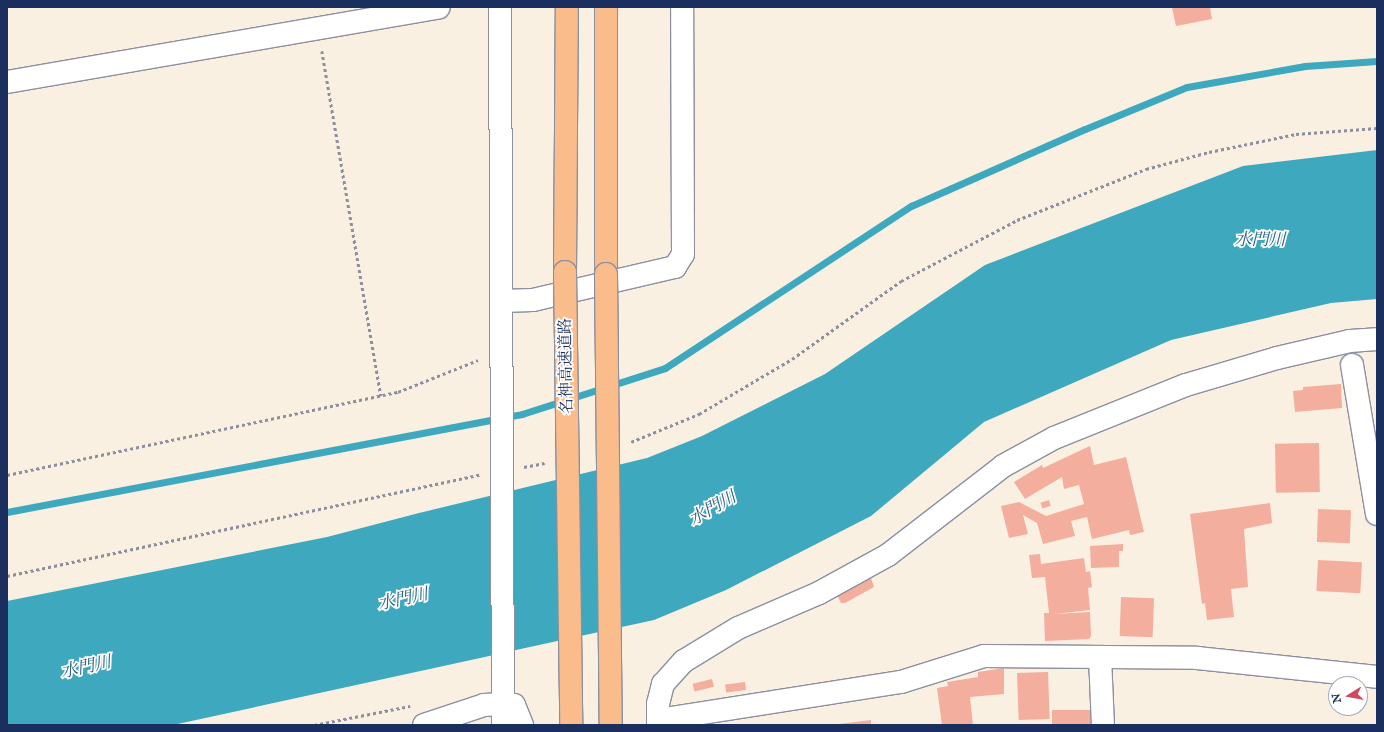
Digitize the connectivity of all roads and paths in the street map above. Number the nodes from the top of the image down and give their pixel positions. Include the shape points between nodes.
1 (439, 7) edge
2 (500, 7) edge
3 (567, 7) edge
4 (606, 7) edge
5 (682, 7) edge
6 (318, 28) junction
7 (7, 82) edge
8 (1377, 128) edge
9 (501, 301) junction
10 (1377, 339) edge
11 (500, 352) junction
12 (1352, 365) dead end
13 (381, 396) junction
14 (626, 443) dead end
15 (552, 462) dead end
16 (502, 471) junction
17 (7, 475) edge
18 (1377, 514) edge
19 (7, 576) edge
20 (1100, 657) junction
21 (1377, 676) edge
22 (503, 704) junction
23 (421, 715) edge
24 (658, 722) edge
25 (314, 725) edge
26 (503, 725) edge
27 (522, 725) edge
28 (571, 725) edge
29 (611, 725) edge
30 (1103, 725) edge

1 - 6 street
2 - 9 street
3 - 28 highway, 名神高速道路, bridge via 566,272
4 - 29 highway, bridge
5 - 9 street via 683,254 675,268 533,300
6 - 7 street
6 - 13 path
8 - 14 path via 1296,134 1209,152 1146,170 1017,220 901,281 792,359 699,414
9 - 11 street
10 - 24 street via 1350,341 1277,358 1186,385 1054,438 1003,466 888,555 819,593 738,628 684,661 664,684 658,704
11 - 13 path via 398,392
11 - 16 street
12 - 18 street
13 - 17 path
15 - 16 path
16 - 19 path
16 - 22 street
20 - 21 street via 1197,658
20 - 24 street via 984,656 901,682
20 - 30 street
22 - 23 street
22 - 26 street
22 - 27 street via 514,705
23 - 25 path

